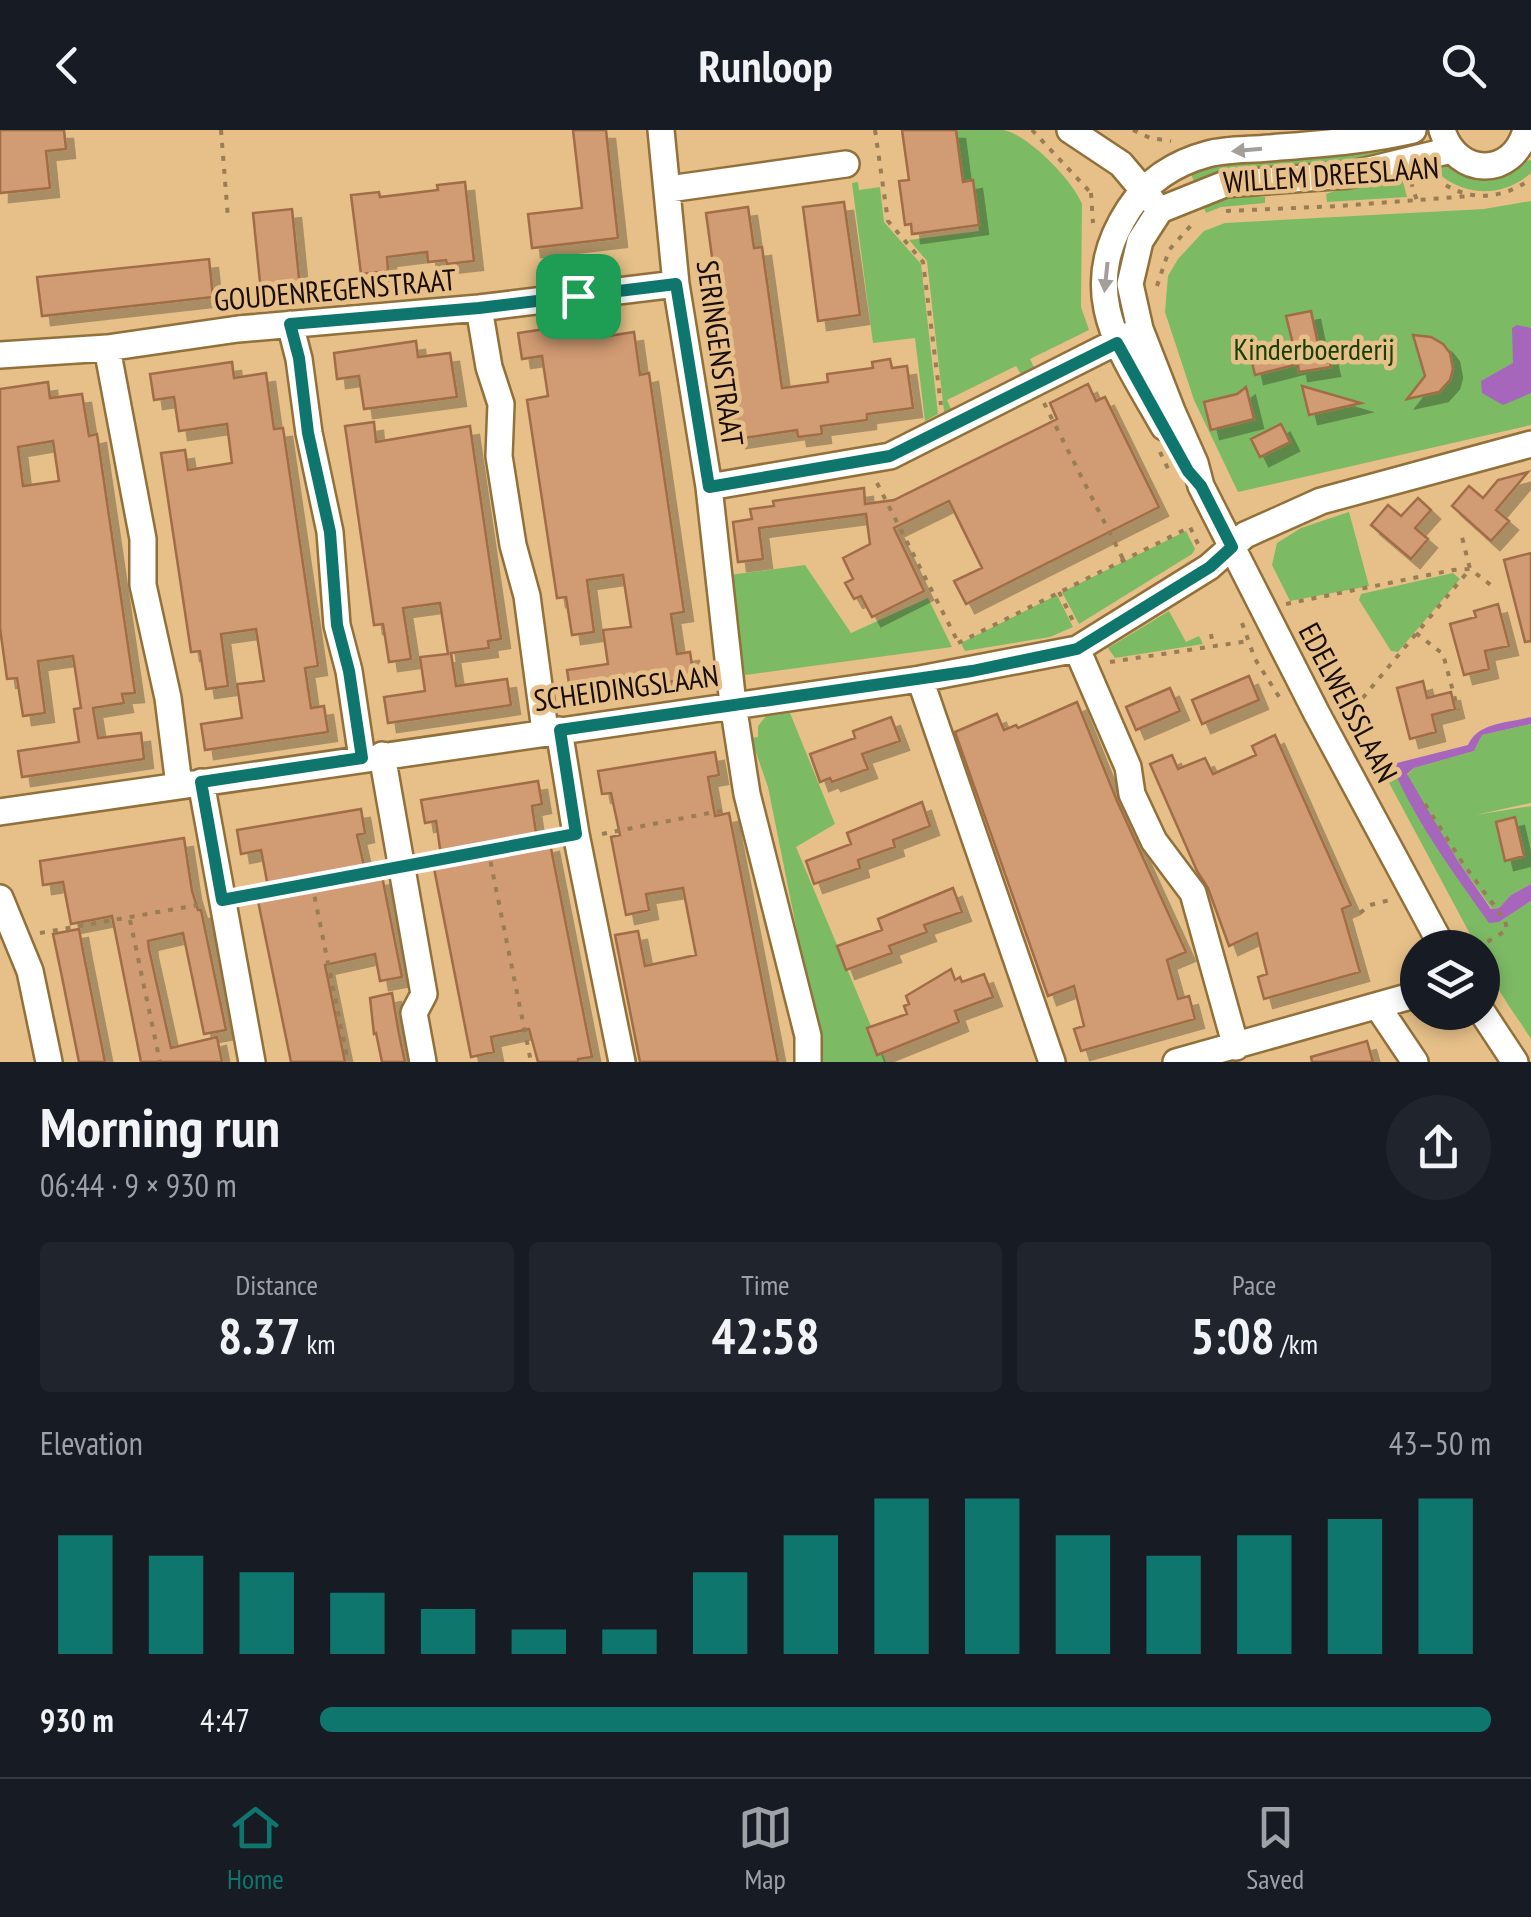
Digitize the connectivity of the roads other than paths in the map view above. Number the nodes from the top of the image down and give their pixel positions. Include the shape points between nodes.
1 (661, 130) edge
2 (1070, 130) edge
3 (1414, 130) edge
4 (1446, 140) edge
5 (1525, 143) edge
6 (846, 164) dead end
7 (1142, 189) junction
8 (669, 190) junction
9 (1160, 210) junction
10 (676, 284) junction
11 (479, 308) junction
12 (290, 324) junction
13 (1140, 329) junction
14 (1117, 343) junction
15 (108, 348) junction
16 (0, 356) edge
17 (1531, 444) edge
18 (1201, 486) junction
19 (709, 487) junction
20 (1232, 547) junction
21 (1077, 649) junction
22 (920, 678) junction
23 (733, 704) junction
24 (552, 730) junction
25 (372, 756) junction
26 (190, 784) junction
27 (0, 812) edge
28 (0, 898) edge
29 (1433, 930) edge
30 (1400, 1000) edge
31 (1378, 1007) junction
32 (1494, 1030) edge
33 (1236, 1046) junction
34 (1186, 1060) edge
35 (48, 1062) edge
36 (252, 1062) edge
37 (423, 1062) edge
38 (622, 1062) edge
39 (808, 1062) edge
40 (1052, 1062) edge
41 (1415, 1062) edge
42 (1516, 1062) edge

1 - 8 street, SERINGENSTRAAT
2 - 7 street via 1122,164
3 -> 7 street, WILLEM DREESLAAN via 1211,153 1174,165
4 - 5 street via 1472,165 1484,166 1498,164
4 - 9 street, WILLEM DREESLAAN via 1350,175 1225,184
6 - 8 street
7 - 9 street
7 -> 14 street, EDELWEISSLAAN via 1114,231 1102,280
8 - 10 street, SERINGENSTRAAT
9 - 13 street, EDELWEISSLAAN via 1140,241 1130,284
10 - 11 street, GOUDENREGENSTRAAT
10 - 19 street, SERINGENSTRAAT
11 - 12 street, GOUDENREGENSTRAAT
11 - 24 street via 501,404 499,456 513,545
12 - 15 street, GOUDENREGENSTRAAT
12 - 25 street via 330,532 337,625
13 - 14 street
13 - 18 street, EDELWEISSLAAN
14 - 18 street, EDELWEISSLAAN
14 - 19 street via 890,456
15 - 16 street, GOUDENREGENSTRAAT
15 - 26 street via 142,538 143,585
17 - 20 street, SCHEIDINGSLAAN via 1322,501
18 - 20 street, EDELWEISSLAAN
19 - 23 street, SERINGENSTRAAT
20 - 21 street, SCHEIDINGSLAAN
20 - 29 street, EDELWEISSLAAN
21 - 22 street, SCHEIDINGSLAAN
21 - 33 street via 1154,841 1193,893
22 - 23 street, SCHEIDINGSLAAN
22 - 40 street
23 - 24 street, SCHEIDINGSLAAN
23 - 39 street, SERINGENSTRAAT via 749,805 808,1036
24 - 25 street, SCHEIDINGSLAAN
24 - 38 street
25 - 26 street, SCHEIDINGSLAAN
25 - 37 street via 402,866 424,994 414,1014
26 - 27 street, SCHEIDINGSLAAN
26 - 36 street via 222,900
28 - 35 street via 30,970
30 - 31 street
31 - 33 street
31 - 41 street
32 - 42 street
33 - 34 street

